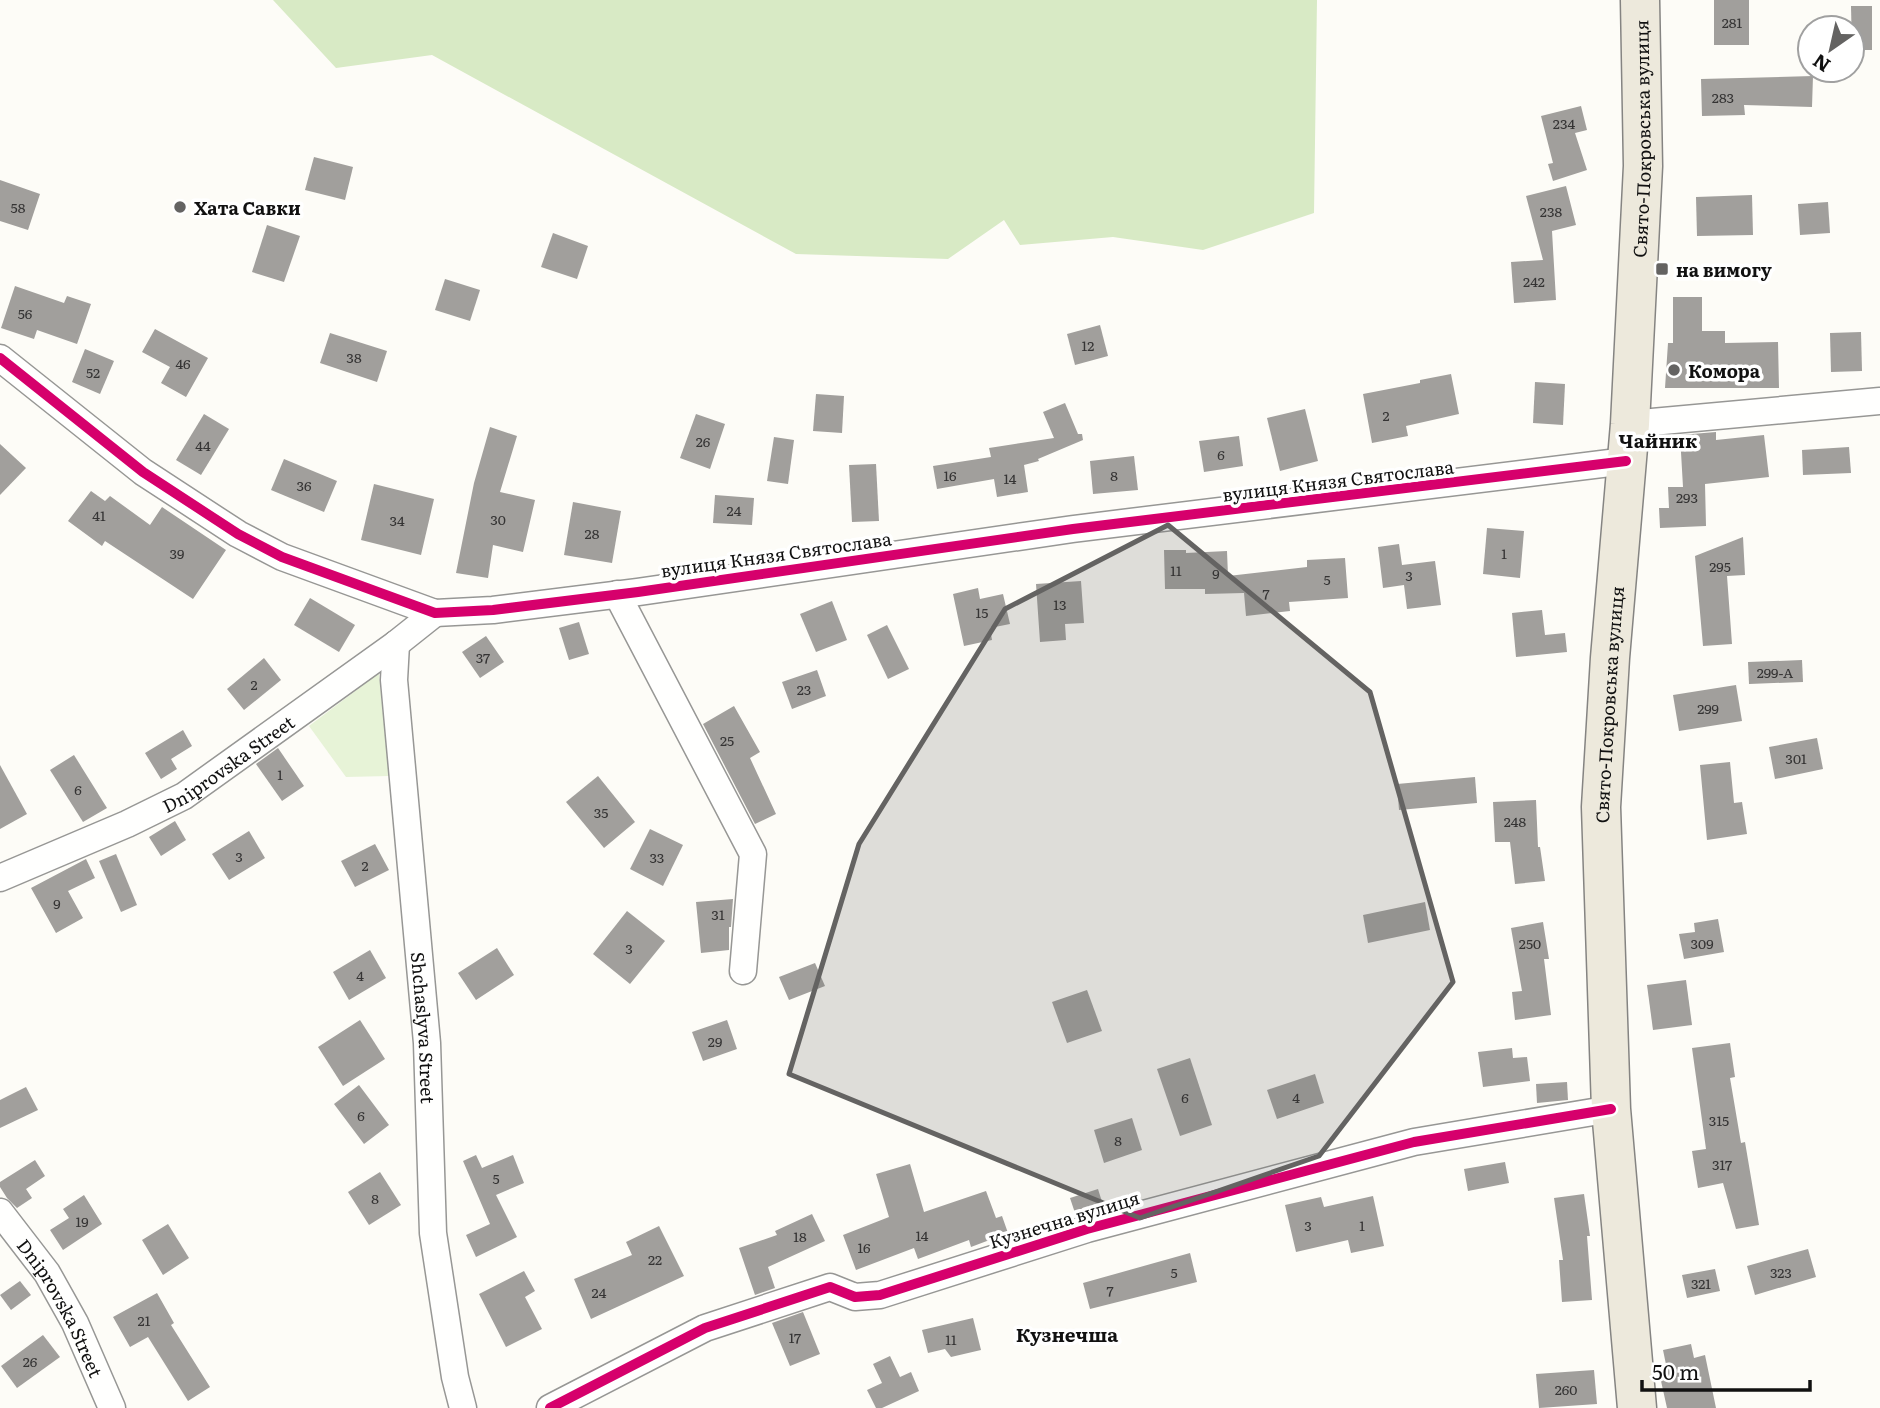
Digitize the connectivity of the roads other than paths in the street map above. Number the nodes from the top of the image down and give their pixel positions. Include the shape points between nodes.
1 (1640, 0) edge
2 (0, 358) edge
3 (1880, 401) edge
4 (1628, 443) junction
5 (617, 594) junction
6 (435, 613) junction
7 (397, 645) junction
8 (0, 878) edge
9 (743, 971) dead end
10 (1611, 1109) junction
11 (0, 1212) edge
12 (112, 1408) edge
13 (463, 1408) edge
14 (550, 1408) edge
15 (1637, 1408) edge

1 - 4 main road, Свято-Покровська вулиця via 1643,166
2 - 6 street, вулиця Князя Святослава via 143,472 239,534 282,557
3 - 4 street, вулиця Князя Святослава
4 - 5 street, вулиця Князя Святослава
4 - 10 main road, Свято-Покровська вулиця via 1601,807
5 - 6 street, вулиця Князя Святослава
5 - 9 street via 753,854
6 - 7 street, Dniprovska Street
7 - 8 street, Dniprovska Street via 184,796
7 - 13 street, Shchaslyva Street via 394,680 427,1043 433,1233 454,1377
10 - 14 street, Кузнечна вулиця via 1415,1142 1087,1228 880,1295 855,1297 830,1287 705,1328
10 - 15 main road, Свято-Покровська вулиця
11 - 12 street, Dniprovska Street via 47,1273 75,1323

